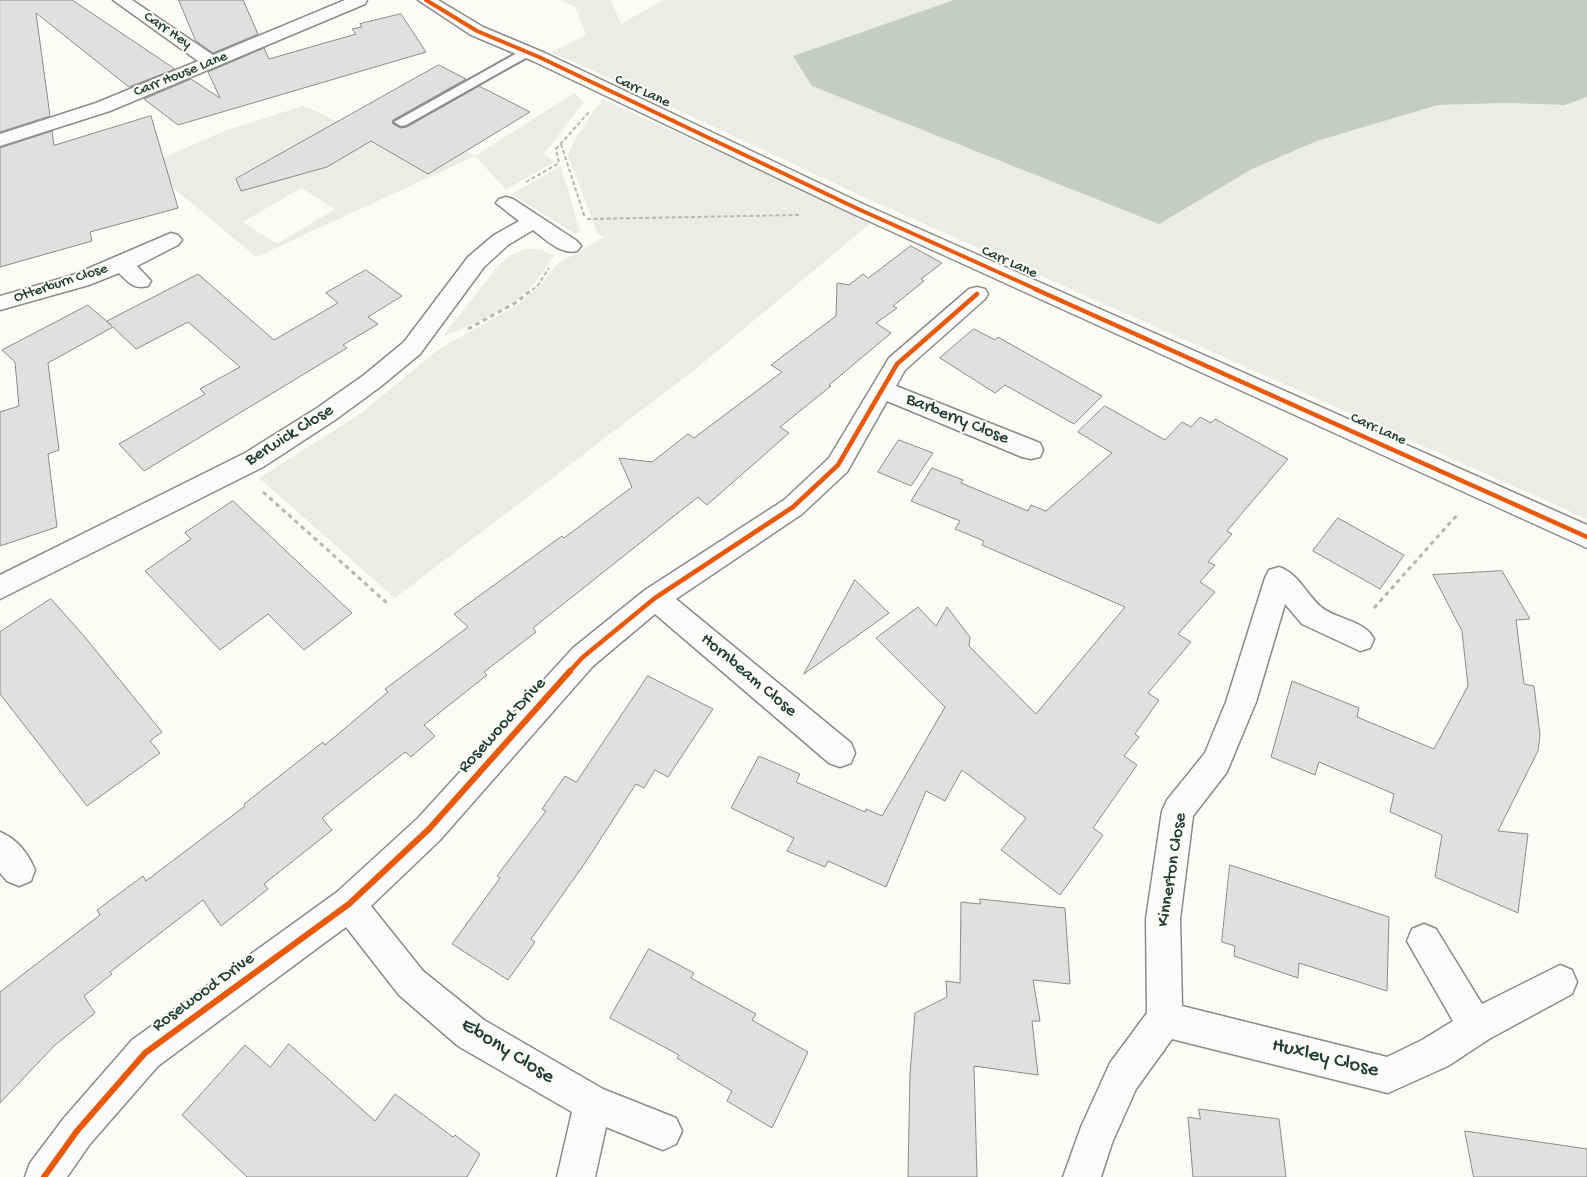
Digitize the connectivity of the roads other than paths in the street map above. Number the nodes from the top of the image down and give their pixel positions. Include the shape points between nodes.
1 (121, 0) edge
2 (359, 0) edge
3 (430, 1) edge
4 (526, 52) junction
5 (212, 62) junction
6 (401, 122) dead end
7 (0, 140) edge
8 (506, 203) road end
9 (532, 222) junction
10 (171, 240) dead end
11 (570, 246) dead end
12 (122, 264) junction
13 (140, 281) dead end
14 (977, 294) dead end
15 (0, 303) edge
16 (883, 390) junction
17 (1030, 450) dead end
18 (1587, 538) edge
19 (0, 588) edge
20 (655, 598) junction
21 (1355, 637) road end
22 (840, 753) dead end
23 (349, 904) junction
24 (1424, 941) dead end
25 (1560, 982) dead end
26 (1165, 1019) junction
27 (1476, 1026) junction
28 (592, 1103) junction
29 (663, 1131) dead end
30 (44, 1177) edge
31 (576, 1177) edge
32 (1082, 1177) edge

1 - 5 street, Carr Hey
2 - 5 street, Carr House Lane
3 - 4 street, Carr Lane via 478,31
4 - 6 lane
4 - 18 street, Carr Lane via 856,208
5 - 7 street, Carr House Lane via 103,107
8 - 9 street
9 - 11 street
9 - 19 street, Berwick Close via 501,240 476,262 412,348 326,414 254,460
10 - 12 street, Otterburn Close
12 - 13 street, Otterburn Close
12 - 15 street, Otterburn Close via 82,280
14 - 16 street, Rosewood Drive via 897,364
16 - 17 street, Barberry Close
16 - 20 street, Rosewood Drive via 838,465 793,507
20 - 22 street, Hornbeam Close
20 - 23 street, Rosewood Drive via 583,656 429,829
21 - 26 street, Kinnerton Close via 1312,616 1279,578 1241,702 1216,762 1178,811 1163,919
23 - 28 street, Ebony Close via 411,983 471,1033
23 - 30 street, Rosewood Drive via 145,1054 77,1131
24 - 27 street
25 - 27 street, Huxley Close
26 - 27 street, Huxley Close via 1388,1075 1436,1053
26 - 32 street via 1123,1076 1094,1140
28 - 29 street, Ebony Close
28 - 31 street

